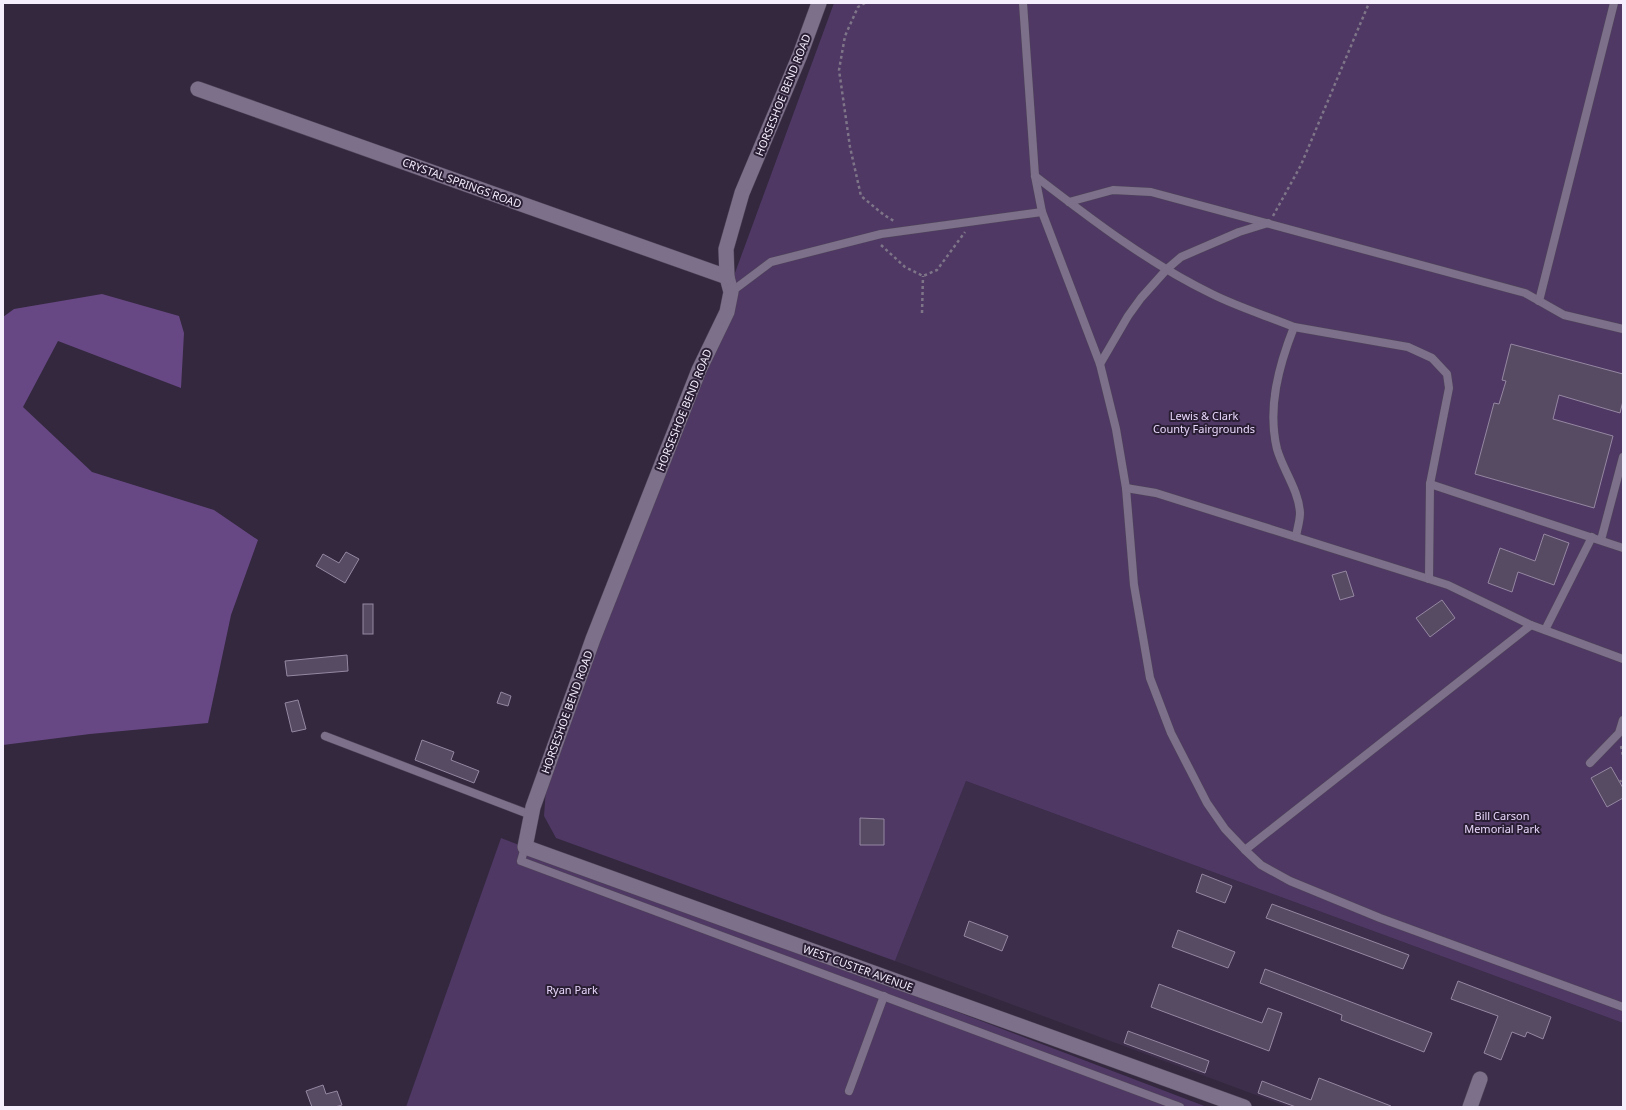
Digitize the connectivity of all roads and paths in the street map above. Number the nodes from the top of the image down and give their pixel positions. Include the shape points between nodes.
1 (820, 3) edge
2 (865, 3) edge
3 (1023, 3) edge
4 (1368, 3) edge
5 (1614, 3) edge
6 (198, 89) dead end
7 (1035, 176) junction
8 (1069, 202) junction
9 (1042, 212) junction
10 (974, 221) junction
11 (1269, 223) junction
12 (908, 230) junction
13 (872, 236) junction
14 (1167, 269) junction
15 (923, 276) junction
16 (727, 277) junction
17 (732, 292) junction
18 (1539, 301) junction
19 (922, 313) dead end
20 (1294, 327) junction
21 (1623, 329) edge
22 (1100, 364) junction
23 (1623, 457) edge
24 (1430, 484) junction
25 (1126, 488) junction
26 (1296, 537) junction
27 (1592, 537) junction
28 (1601, 540) junction
29 (1623, 548) edge
30 (1429, 579) junction
31 (1531, 625) junction
32 (1545, 630) junction
33 (1623, 659) edge
34 (1623, 720) edge
35 (325, 736) dead end
36 (1590, 763) dead end
37 (1623, 780) edge
38 (1619, 782) dead end
39 (531, 815) junction
40 (525, 847) junction
41 (1245, 850) junction
42 (884, 996) junction
43 (1623, 1008) edge
44 (1480, 1079) dead end
45 (849, 1091) dead end
46 (1180, 1107) edge
47 (1244, 1107) edge
48 (1470, 1107) edge

1 - 16 street, HORSESHOE BEND ROAD via 742,193 726,250
2 - 12 path via 858,7 846,36 839,70 850,147 861,196
3 - 7 lane
4 - 11 path via 1302,165
5 - 18 lane
6 - 16 street, CRYSTAL SPRINGS ROAD
7 - 8 lane
7 - 9 lane
8 - 11 lane via 1113,190 1151,192
8 - 14 lane via 1137,251
9 - 10 lane
9 - 22 lane
10 - 12 lane
10 - 15 path via 937,270
11 - 14 lane via 1239,232 1181,256
11 - 18 lane via 1525,293
12 - 13 lane
13 - 15 path via 905,267
13 - 17 lane via 772,262
14 - 20 lane via 1212,294
14 - 22 lane via 1128,316
15 - 19 path
16 - 17 street, HORSESHOE BEND ROAD
17 - 39 street, HORSESHOE BEND ROAD via 727,312 696,377 594,640
18 - 21 lane via 1564,315
20 - 24 lane via 1408,347 1432,358 1447,374 1449,388
20 - 26 lane via 1274,396 1274,430 1278,450 1300,512
22 - 25 lane via 1116,429
23 - 28 lane
24 - 27 lane
24 - 30 lane
25 - 26 lane via 1156,493
25 - 41 lane via 1134,585 1150,678 1171,733 1207,803
26 - 30 lane
27 - 28 lane
27 - 32 lane
28 - 29 lane
30 - 31 lane via 1448,585
31 - 32 lane
31 - 41 lane
32 - 33 lane
34 - 36 lane via 1619,733
35 - 39 lane
37 - 38 path
39 - 40 street
40 - 42 lane via 522,861
40 - 47 street, WEST CUSTER AVENUE
41 - 43 lane via 1261,865 1290,881 1380,918
42 - 45 lane
42 - 46 lane
44 - 48 street

